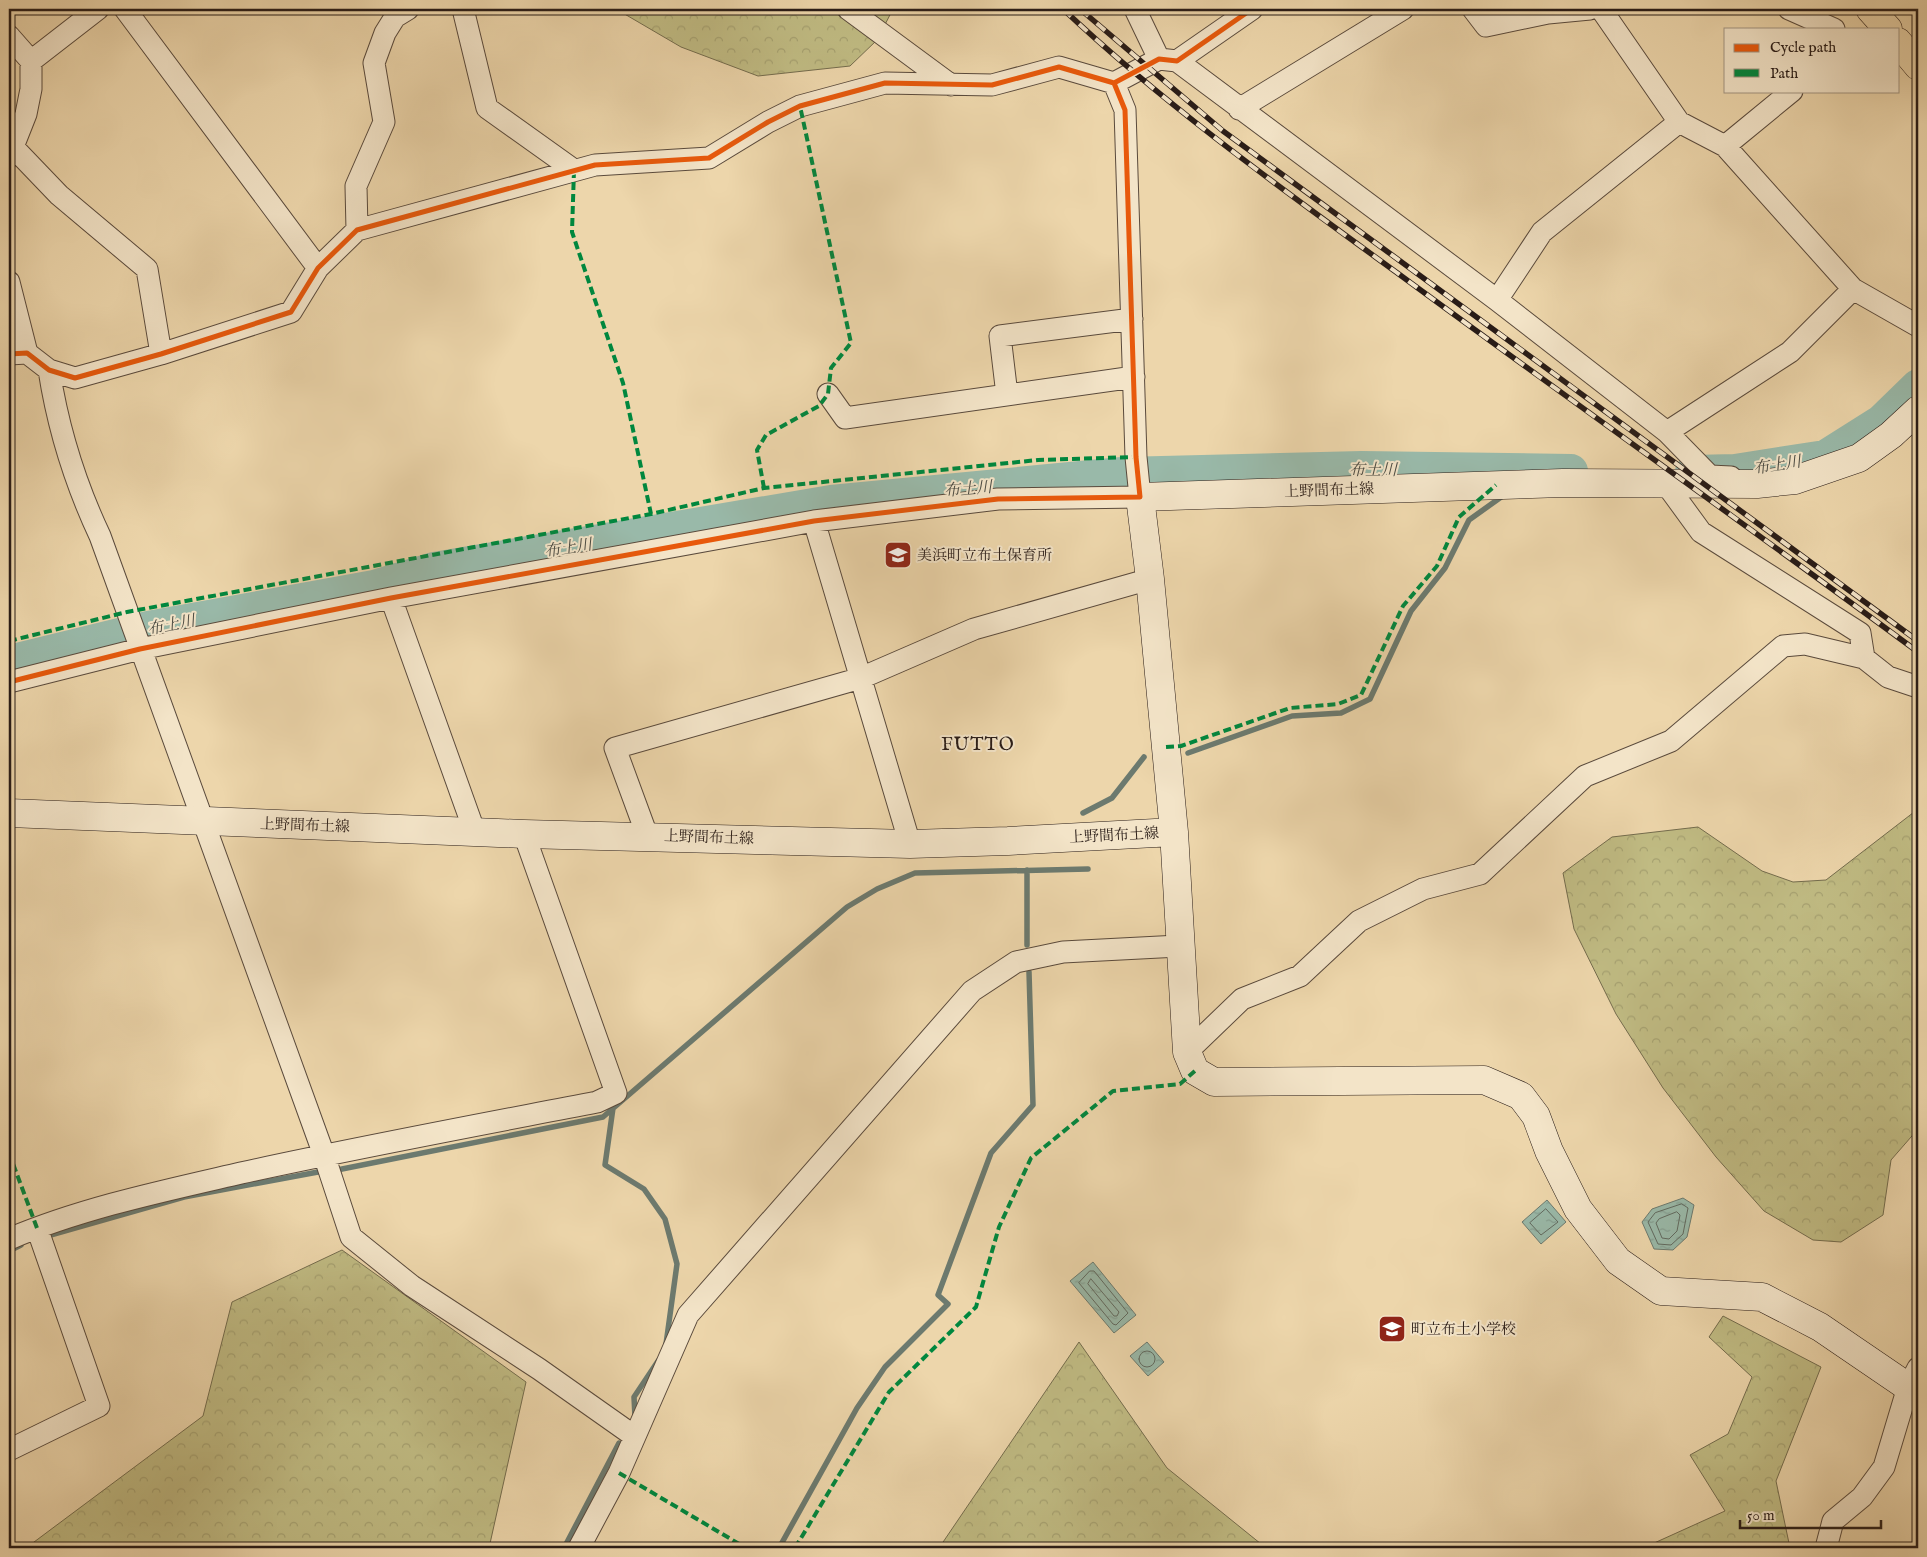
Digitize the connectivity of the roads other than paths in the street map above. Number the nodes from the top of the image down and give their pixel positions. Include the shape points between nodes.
1 (98, 9) edge
2 (125, 9) edge
3 (408, 9) edge
4 (463, 9) edge
5 (848, 9) edge
6 (1135, 9) edge
7 (1252, 9) edge
8 (1403, 9) edge
9 (1473, 9) edge
10 (1590, 9) edge
11 (1601, 9) edge
12 (1789, 9) edge
13 (1832, 28) edge
14 (9, 36) edge
15 (1168, 60) junction
16 (30, 61) junction
17 (1114, 83) junction
18 (951, 85) junction
19 (1791, 92) edge
20 (1239, 109) junction
21 (1680, 122) junction
22 (1726, 146) junction
23 (10, 152) edge
24 (574, 170) junction
25 (358, 230) junction
26 (318, 268) junction
27 (9, 282) edge
28 (1853, 289) junction
29 (1497, 300) junction
30 (1132, 319) junction
31 (1918, 326) edge
32 (18, 353) edge
33 (161, 354) junction
34 (50, 370) junction
35 (1134, 377) junction
36 (828, 394) dead end
37 (1007, 395) junction
38 (1918, 410) edge
39 (1667, 432) junction
40 (1795, 480) junction
41 (1666, 484) junction
42 (1139, 491) junction
43 (814, 521) junction
44 (1150, 579) junction
45 (391, 598) junction
46 (140, 650) junction
47 (1864, 658) junction
48 (862, 678) junction
49 (9, 682) edge
50 (1918, 687) edge
51 (9, 813) edge
52 (202, 821) junction
53 (474, 830) junction
54 (1174, 832) junction
55 (524, 834) junction
56 (647, 836) junction
57 (910, 844) junction
58 (1179, 946) junction
59 (1187, 1052) junction
60 (324, 1155) junction
61 (37, 1228) junction
62 (9, 1239) edge
63 (1913, 1377) edge
64 (634, 1436) junction
65 (9, 1450) edge
66 (579, 1548) edge
67 (1826, 1548) edge

1 - 16 street
2 - 26 street
3 - 25 street via 395,17 374,63 384,122 356,186
4 - 24 street via 487,108
5 - 18 street
6 - 15 street
7 - 15 street
8 - 20 street
9 - 10 street via 1486,26 1548,12
11 - 21 street
12 - 13 street
14 - 16 street
15 - 17 street
15 - 20 street
16 - 23 street via 32,88 26,114
17 - 18 street via 1059,67 992,85
17 - 30 street via 1125,110
18 - 24 street via 885,83 800,106 709,158 595,165
19 - 22 street
20 - 29 street
21 - 22 street
21 - 29 street via 1542,232
22 - 28 street
23 - 33 street via 147,269
24 - 25 street
25 - 26 street
26 - 33 street via 291,312
27 - 32 street
28 - 31 street
28 - 39 street via 1790,352
29 - 39 street
30 - 35 street
30 - 37 street via 1000,336
32 - 34 street
33 - 34 street via 75,378
34 - 46 street via 59,423 84,502 100,536
35 - 37 street
35 - 42 street
36 - 37 street via 845,418
38 - 40 main road, 上野間布土線 via 1859,458
39 - 40 street via 1710,476
40 - 41 main road, 上野間布土線 via 1757,484
41 - 42 main road, 上野間布土線
41 - 47 street via 1701,532 1860,633
42 - 43 street via 998,499
42 - 44 main road, 上野間布土線
43 - 45 street
43 - 48 street
44 - 48 street via 974,628
44 - 54 main road, 上野間布土線
45 - 46 street
45 - 53 street
46 - 49 street
46 - 52 street
47 - 50 street via 1888,677
47 - 59 street via 1805,644 1783,646 1671,741 1585,776 1480,874 1423,889 1359,921 1300,976 1242,999
48 - 56 street via 615,748
48 - 57 street
51 - 52 main road, 上野間布土線
52 - 53 main road, 上野間布土線
52 - 60 street
53 - 55 main road, 上野間布土線
54 - 57 main road, 上野間布土線
54 - 58 main road
55 - 56 main road, 上野間布土線
55 - 60 street via 616,1093 597,1102
56 - 57 main road, 上野間布土線
58 - 59 main road
58 - 64 street via 1063,952 1016,962 972,991 688,1315
59 - 63 main road via 1195,1071 1214,1082 1484,1080 1505,1087 1521,1096 1536,1116 1549,1151 1578,1209 1618,1261 1661,1291 1762,1297
60 - 61 street via 168,1190
60 - 64 street via 351,1237 412,1286
61 - 62 street
61 - 65 street via 98,1406
63 - 67 street via 1884,1467 1862,1497 1833,1520
64 - 66 street via 619,1473

